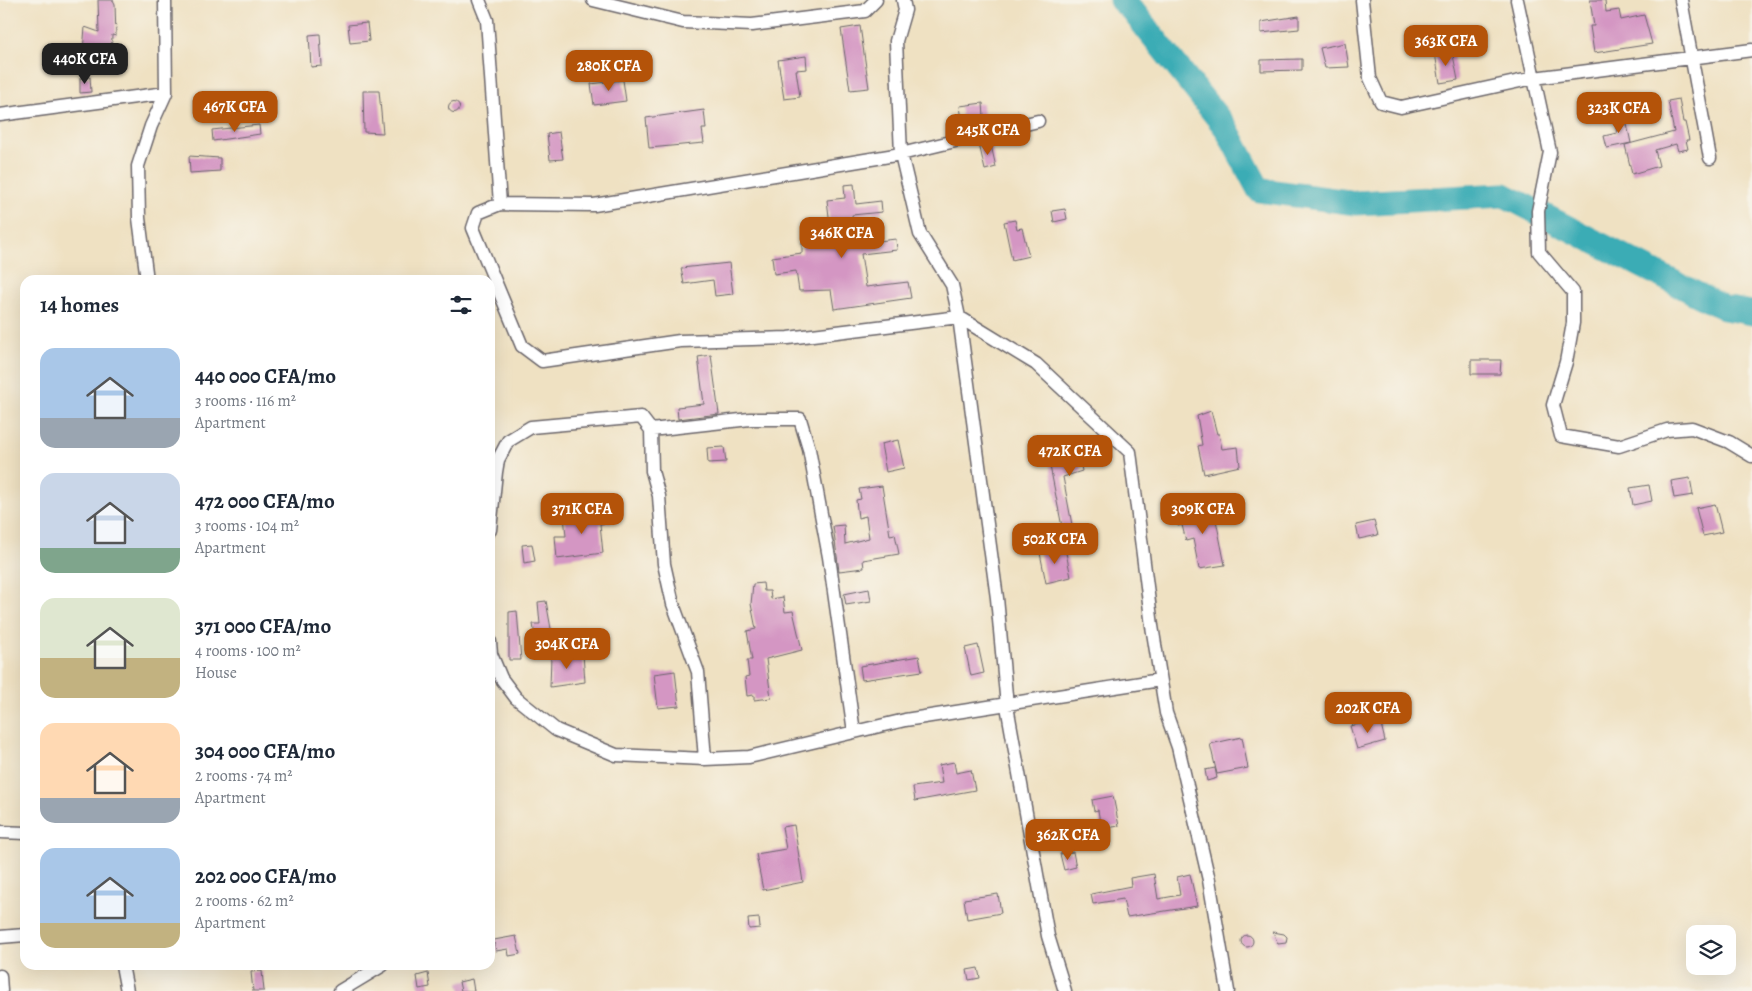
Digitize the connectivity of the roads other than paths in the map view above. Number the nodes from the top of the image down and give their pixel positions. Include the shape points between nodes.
1 (166, 0) edge
2 (479, 0) edge
3 (593, 0) edge
4 (876, 0) edge
5 (903, 0) edge
6 (1362, 0) edge
7 (1517, 0) edge
8 (1681, 0) edge
9 (1752, 50) edge
10 (1692, 58) junction
11 (1534, 78) junction
12 (166, 93) junction
13 (0, 115) edge
14 (1038, 121) dead end
15 (901, 154) junction
16 (1710, 158) dead end
17 (500, 204) junction
18 (146, 275) edge
19 (493, 275) edge
20 (495, 281) edge
21 (959, 317) junction
22 (651, 430) junction
23 (1752, 456) edge
24 (495, 486) edge
25 (495, 664) edge
26 (1160, 680) junction
27 (1007, 706) junction
28 (854, 732) junction
29 (705, 759) junction
30 (0, 832) edge
31 (20, 833) edge
32 (20, 935) edge
33 (0, 936) edge
34 (123, 970) edge
35 (375, 970) edge
36 (0, 976) edge
37 (1, 991) edge
38 (127, 991) edge
39 (340, 991) edge
40 (1065, 991) edge
41 (1228, 991) edge

1 - 12 street
2 - 17 street via 487,20
3 - 4 street via 683,22 752,25 865,11
5 - 15 street via 905,10 896,41
6 - 11 street via 1370,78 1381,102 1401,106
7 - 11 street
8 - 10 street
9 - 10 street
10 - 11 street
10 - 16 street
11 - 23 street via 1550,152 1538,211 1539,252 1573,292 1566,362 1553,405 1560,436 1619,446 1667,430 1692,428 1729,442
12 - 13 street
12 - 18 street via 138,166 139,218
14 - 15 street
15 - 17 street via 594,205
15 - 21 street via 920,234 952,285
17 - 19 street via 478,213 473,228
20 - 21 street via 522,346 542,361 680,341 788,338
21 - 26 street via 1036,364 1130,452
21 - 27 street via 997,598
22 - 24 street via 640,417 531,427 508,441 498,460
22 - 28 street via 750,419 800,420 809,448 829,557
22 - 29 street via 652,471 661,515 664,564 672,604 698,672
25 - 29 street via 516,698 556,730 616,755
26 - 27 street
26 - 41 street via 1209,880
27 - 28 street via 906,720
27 - 40 street via 1048,936
28 - 29 street via 749,757
30 - 31 street
32 - 33 street
34 - 38 street
35 - 39 street
36 - 37 street

